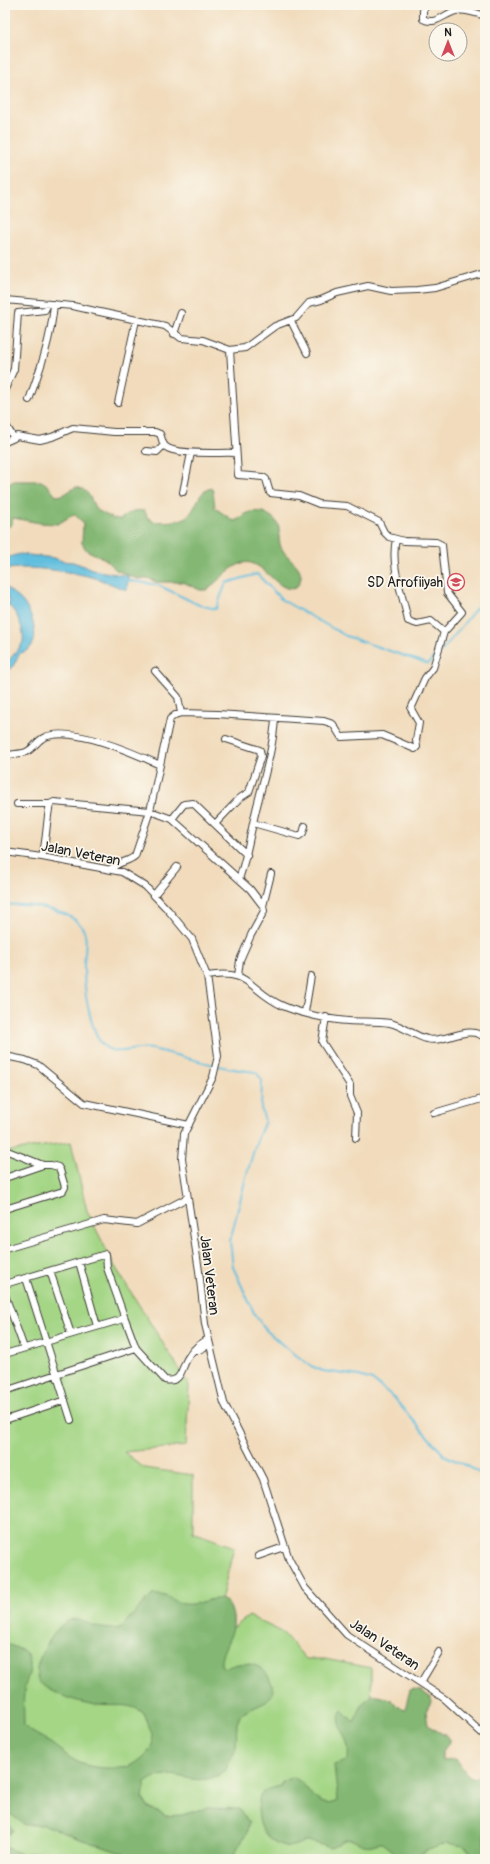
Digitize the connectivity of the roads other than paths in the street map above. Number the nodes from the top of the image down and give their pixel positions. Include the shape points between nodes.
1 (427, 5) edge
2 (485, 16) edge
3 (485, 273) edge
4 (5, 300) edge
5 (51, 304) junction
6 (181, 313) dead end
7 (136, 320) junction
8 (291, 321) junction
9 (174, 334) junction
10 (230, 350) junction
11 (307, 353) dead end
12 (5, 389) edge
13 (29, 400) dead end
14 (118, 403) dead end
15 (5, 424) edge
16 (14, 438) junction
17 (5, 442) edge
18 (164, 446) junction
19 (146, 451) dead end
20 (236, 452) junction
21 (191, 453) junction
22 (183, 492) dead end
23 (396, 539) junction
24 (444, 632) junction
25 (155, 670) dead end
26 (180, 713) junction
27 (275, 718) junction
28 (226, 739) dead end
29 (5, 756) edge
30 (160, 765) junction
31 (17, 804) dead end
32 (50, 804) junction
33 (150, 811) junction
34 (172, 819) junction
35 (253, 823) junction
36 (215, 824) junction
37 (305, 826) dead end
38 (5, 852) edge
39 (247, 855) junction
40 (42, 857) junction
41 (177, 867) dead end
42 (111, 869) junction
43 (271, 874) dead end
44 (239, 879) junction
45 (154, 895) junction
46 (263, 906) junction
47 (207, 976) junction
48 (238, 976) junction
49 (311, 976) dead end
50 (305, 1012) junction
51 (326, 1017) junction
52 (485, 1037) edge
53 (5, 1056) edge
54 (485, 1098) edge
55 (434, 1113) dead end
56 (189, 1125) junction
57 (356, 1138) dead end
58 (5, 1150) edge
59 (42, 1165) junction
60 (5, 1178) edge
61 (187, 1198) junction
62 (5, 1210) edge
63 (5, 1248) edge
64 (79, 1262) junction
65 (50, 1270) junction
66 (26, 1278) junction
67 (5, 1284) edge
68 (5, 1295) edge
69 (124, 1316) junction
70 (97, 1326) junction
71 (71, 1334) junction
72 (47, 1342) junction
73 (209, 1342) junction
74 (24, 1348) junction
75 (136, 1348) junction
76 (5, 1354) edge
77 (57, 1374) junction
78 (5, 1391) edge
79 (65, 1400) junction
80 (5, 1420) edge
81 (71, 1420) dead end
82 (284, 1547) junction
83 (258, 1556) dead end
84 (439, 1652) dead end
85 (421, 1682) junction
86 (485, 1736) edge

1 - 2 street via 423,19 427,21 462,10
3 - 8 street via 435,288 391,291 368,286 337,292 309,303
4 - 5 street
5 - 7 street via 73,306
5 - 12 street via 45,310 18,313 14,369
5 - 13 street via 52,330
6 - 9 street
7 - 9 street via 165,326
7 - 14 street
8 - 10 street via 275,326 244,348
8 - 11 street
9 - 10 street via 180,338 203,340
10 - 20 street
15 - 16 street
16 - 17 street
16 - 18 street via 23,436 40,440 73,428 114,432 157,432 162,436
18 - 19 street via 157,452
18 - 21 street
20 - 21 street
20 - 23 street via 238,475 266,479 270,493 299,496 319,504 348,506 379,522 386,535
21 - 22 street
23 - 24 street via 394,560 399,591 408,621 417,624 431,621
23 - 24 street via 436,542 442,545 447,592 462,611
24 - 27 street via 433,668 425,678 411,709 419,723 415,749 382,735 341,737 330,723
25 - 26 street via 178,697
26 - 27 street
26 - 30 street via 170,719
27 - 35 street via 273,745
28 - 36 street via 260,750 261,756 249,792
29 - 30 street via 26,752 38,740 60,733 133,752
30 - 33 street
31 - 32 street
32 - 33 street via 60,802
32 - 40 street via 47,842
33 - 34 street
33 - 42 street via 135,856 116,864
34 - 36 street via 184,804 189,802 196,805
34 - 44 street
35 - 37 street via 299,836 304,833
35 - 39 street
36 - 39 street
38 - 40 street, Jalan Veteran
39 - 44 street
40 - 42 street, Jalan Veteran
41 - 45 street
42 - 45 street, Jalan Veteran via 133,879
43 - 46 street
44 - 46 street
45 - 47 street, Jalan Veteran via 192,939
46 - 48 street via 263,915 240,960
47 - 48 street
47 - 56 street, Jalan Veteran via 218,1045 218,1064
48 - 50 street via 273,1001
49 - 50 street
50 - 51 street
51 - 52 street via 345,1021 389,1023 427,1040 467,1032
51 - 57 street via 322,1042 350,1085 350,1096 357,1113
53 - 56 street via 38,1065 84,1103
54 - 55 street
56 - 61 street, Jalan Veteran via 182,1147
58 - 59 street
59 - 60 street
59 - 62 street via 58,1167 65,1189
61 - 63 street via 137,1224 104,1220
61 - 73 street, Jalan Veteran
64 - 65 street
64 - 69 street via 106,1254 107,1268
64 - 70 street
65 - 66 street
65 - 71 street
66 - 67 street
66 - 72 street
68 - 74 street
69 - 70 street via 120,1320
69 - 75 street
70 - 71 street
71 - 72 street
72 - 74 street
72 - 77 street
73 - 75 street via 188,1356 180,1377 173,1381 160,1376
73 - 82 street, Jalan Veteran via 221,1396 265,1484
74 - 76 street
75 - 77 street
77 - 78 street
77 - 79 street
79 - 80 street
79 - 81 street
82 - 83 street
82 - 85 street, Jalan Veteran via 305,1588 339,1628 353,1640
84 - 85 street
85 - 86 street, Jalan Veteran

